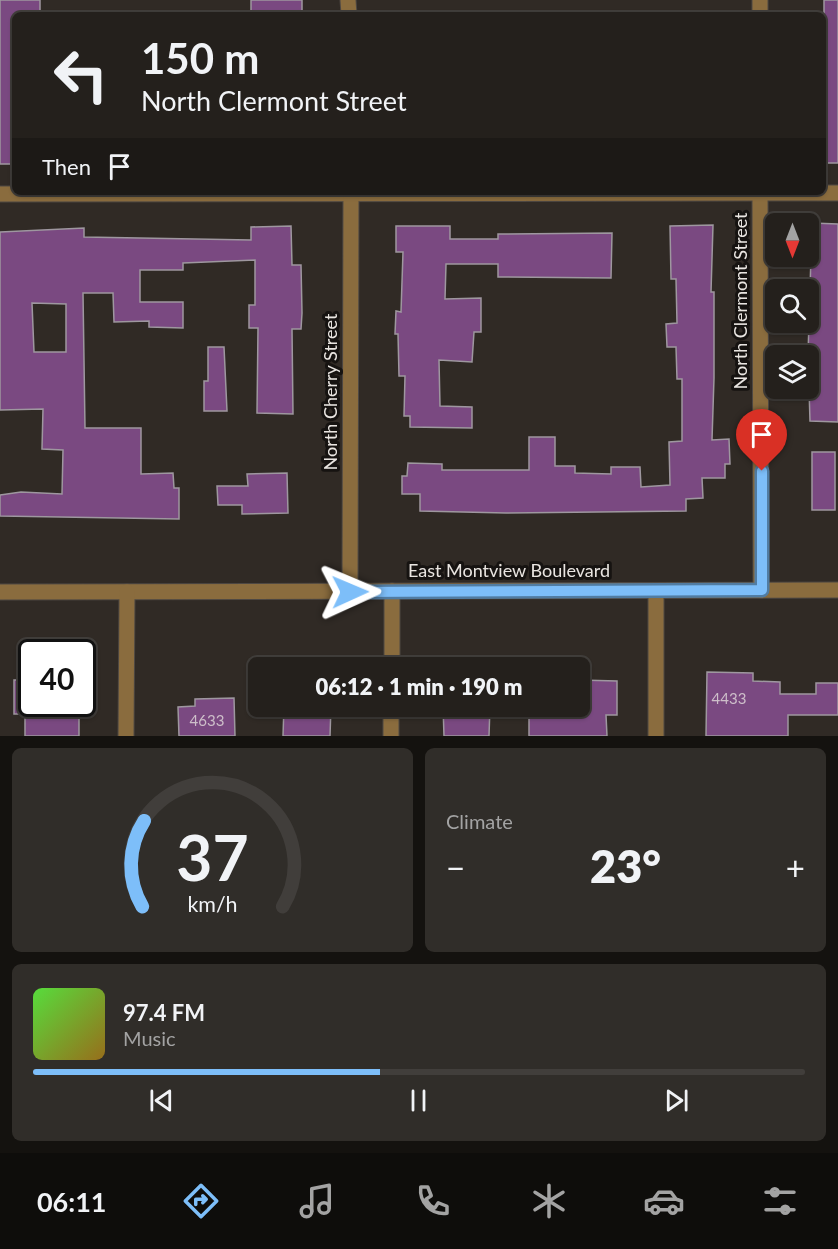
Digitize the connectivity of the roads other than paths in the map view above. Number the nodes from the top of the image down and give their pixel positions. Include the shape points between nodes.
1 (351, 195) edge
2 (760, 195) edge
3 (762, 590) junction
4 (838, 590) edge
5 (392, 591) junction
6 (656, 591) junction
7 (0, 592) edge
8 (127, 592) junction
9 (350, 592) junction
10 (392, 657) edge
11 (391, 717) edge
12 (126, 736) edge
13 (391, 736) edge
14 (656, 736) edge

1 - 9 street, North Cherry Street
2 - 3 street, North Clermont Street
3 - 4 street, East Montview Boulevard
3 - 6 street, East Montview Boulevard
5 - 6 street, East Montview Boulevard
5 - 9 street, East Montview Boulevard
5 - 10 street
6 - 14 street
7 - 8 street, East Montview Boulevard
8 - 9 street, East Montview Boulevard
8 - 12 street
11 - 13 street

